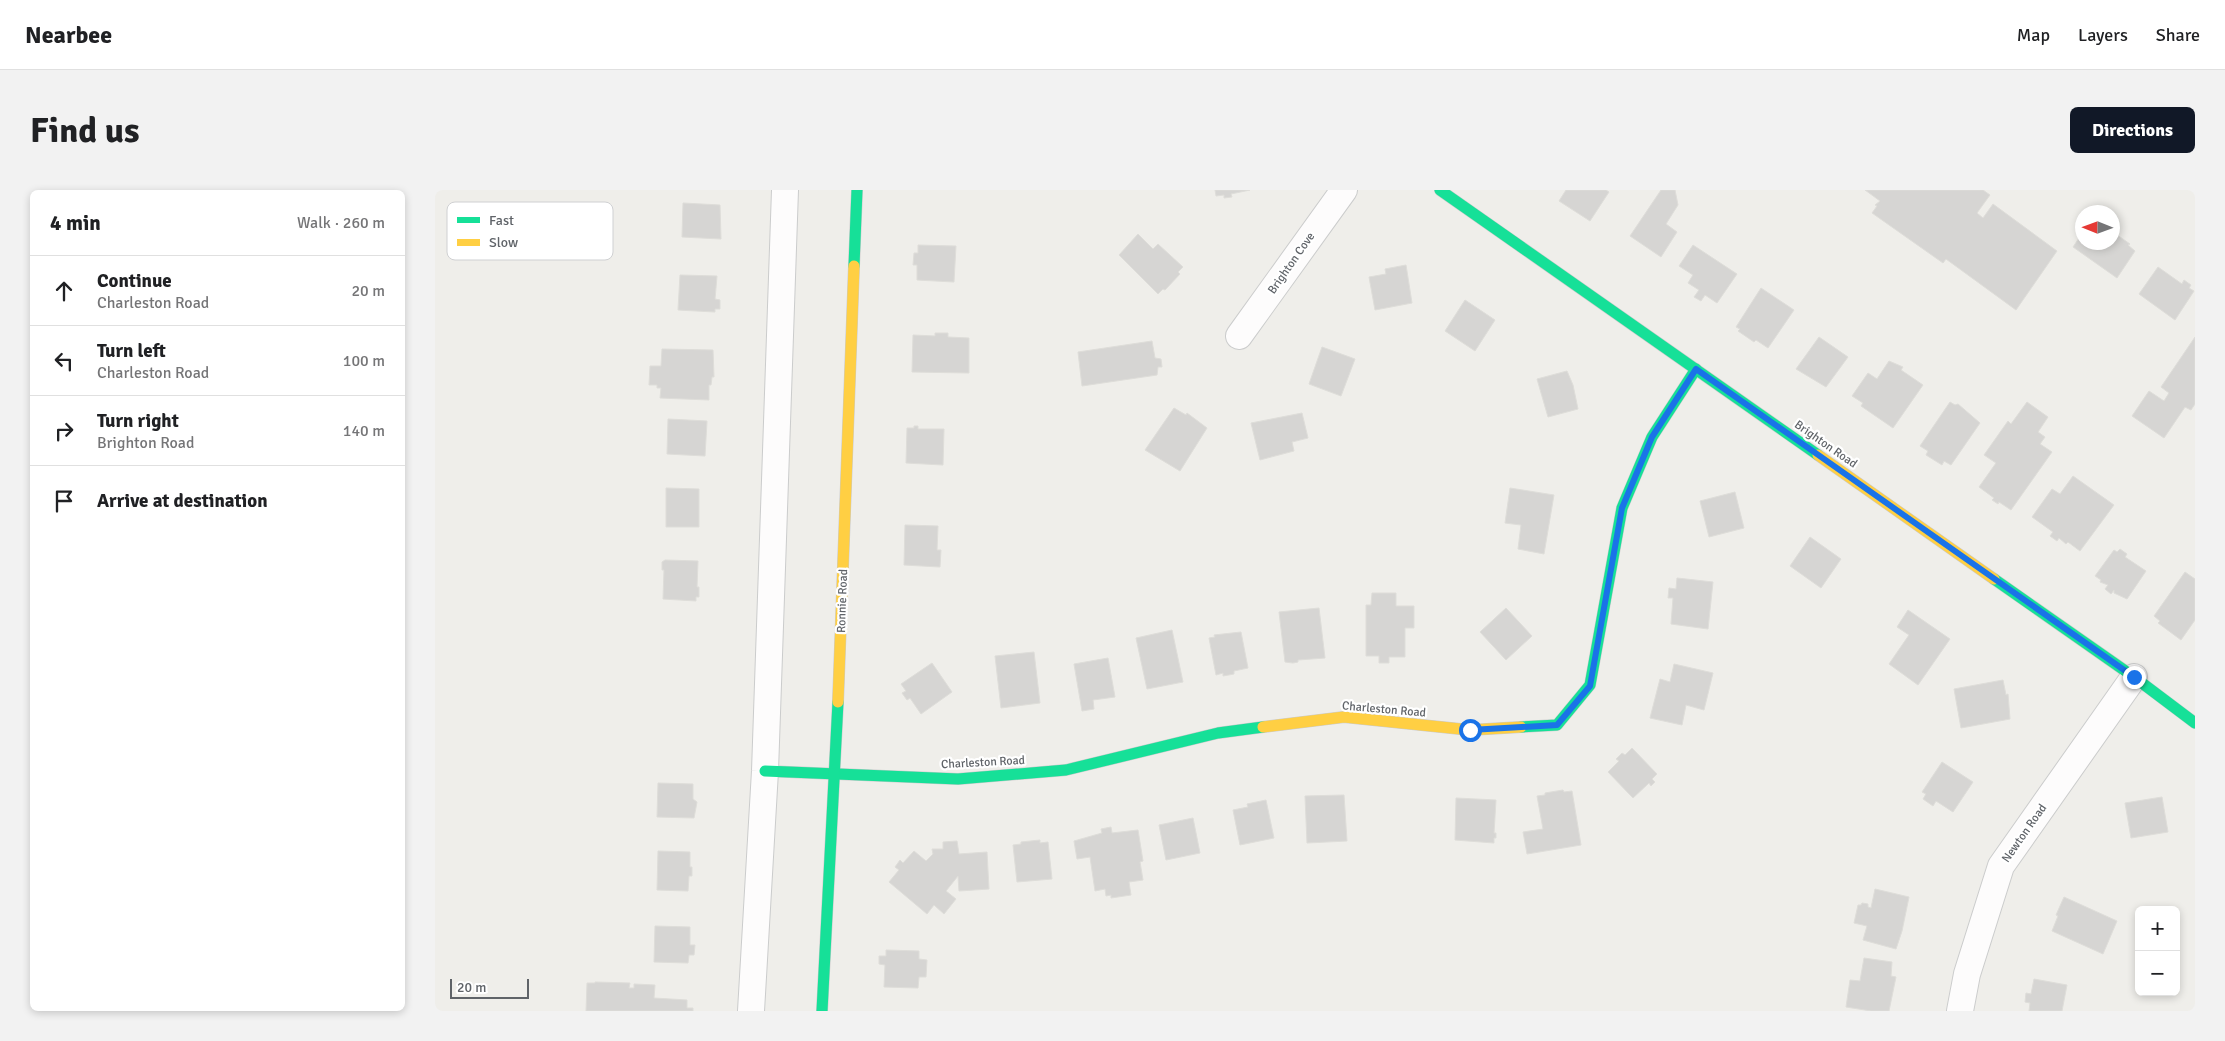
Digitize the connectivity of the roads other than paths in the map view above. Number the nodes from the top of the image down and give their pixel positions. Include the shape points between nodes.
1 (785, 190) edge
2 (857, 190) edge
3 (1344, 190) edge
4 (1440, 190) edge
5 (1239, 336) dead end
6 (1696, 369) junction
7 (2134, 677) junction
8 (2195, 723) edge
9 (765, 771) junction
10 (835, 774) junction
11 (751, 1011) edge
12 (822, 1011) edge
13 (1960, 1011) edge

1 - 9 street
2 - 10 street, Ronnie Road
3 - 5 street, Brighton Cove
4 - 6 street, Brighton Road
6 - 7 street, Brighton Road
6 - 10 street, Charleston Road via 1652,437 1622,508 1590,686 1557,725 1470,730 1344,717 1218,733 1066,770 958,779
7 - 8 street, Brighton Road
7 - 13 street, Newton Road via 2001,866 1967,974
9 - 10 street, Charleston Road
9 - 11 street
10 - 12 street, Ronnie Road

